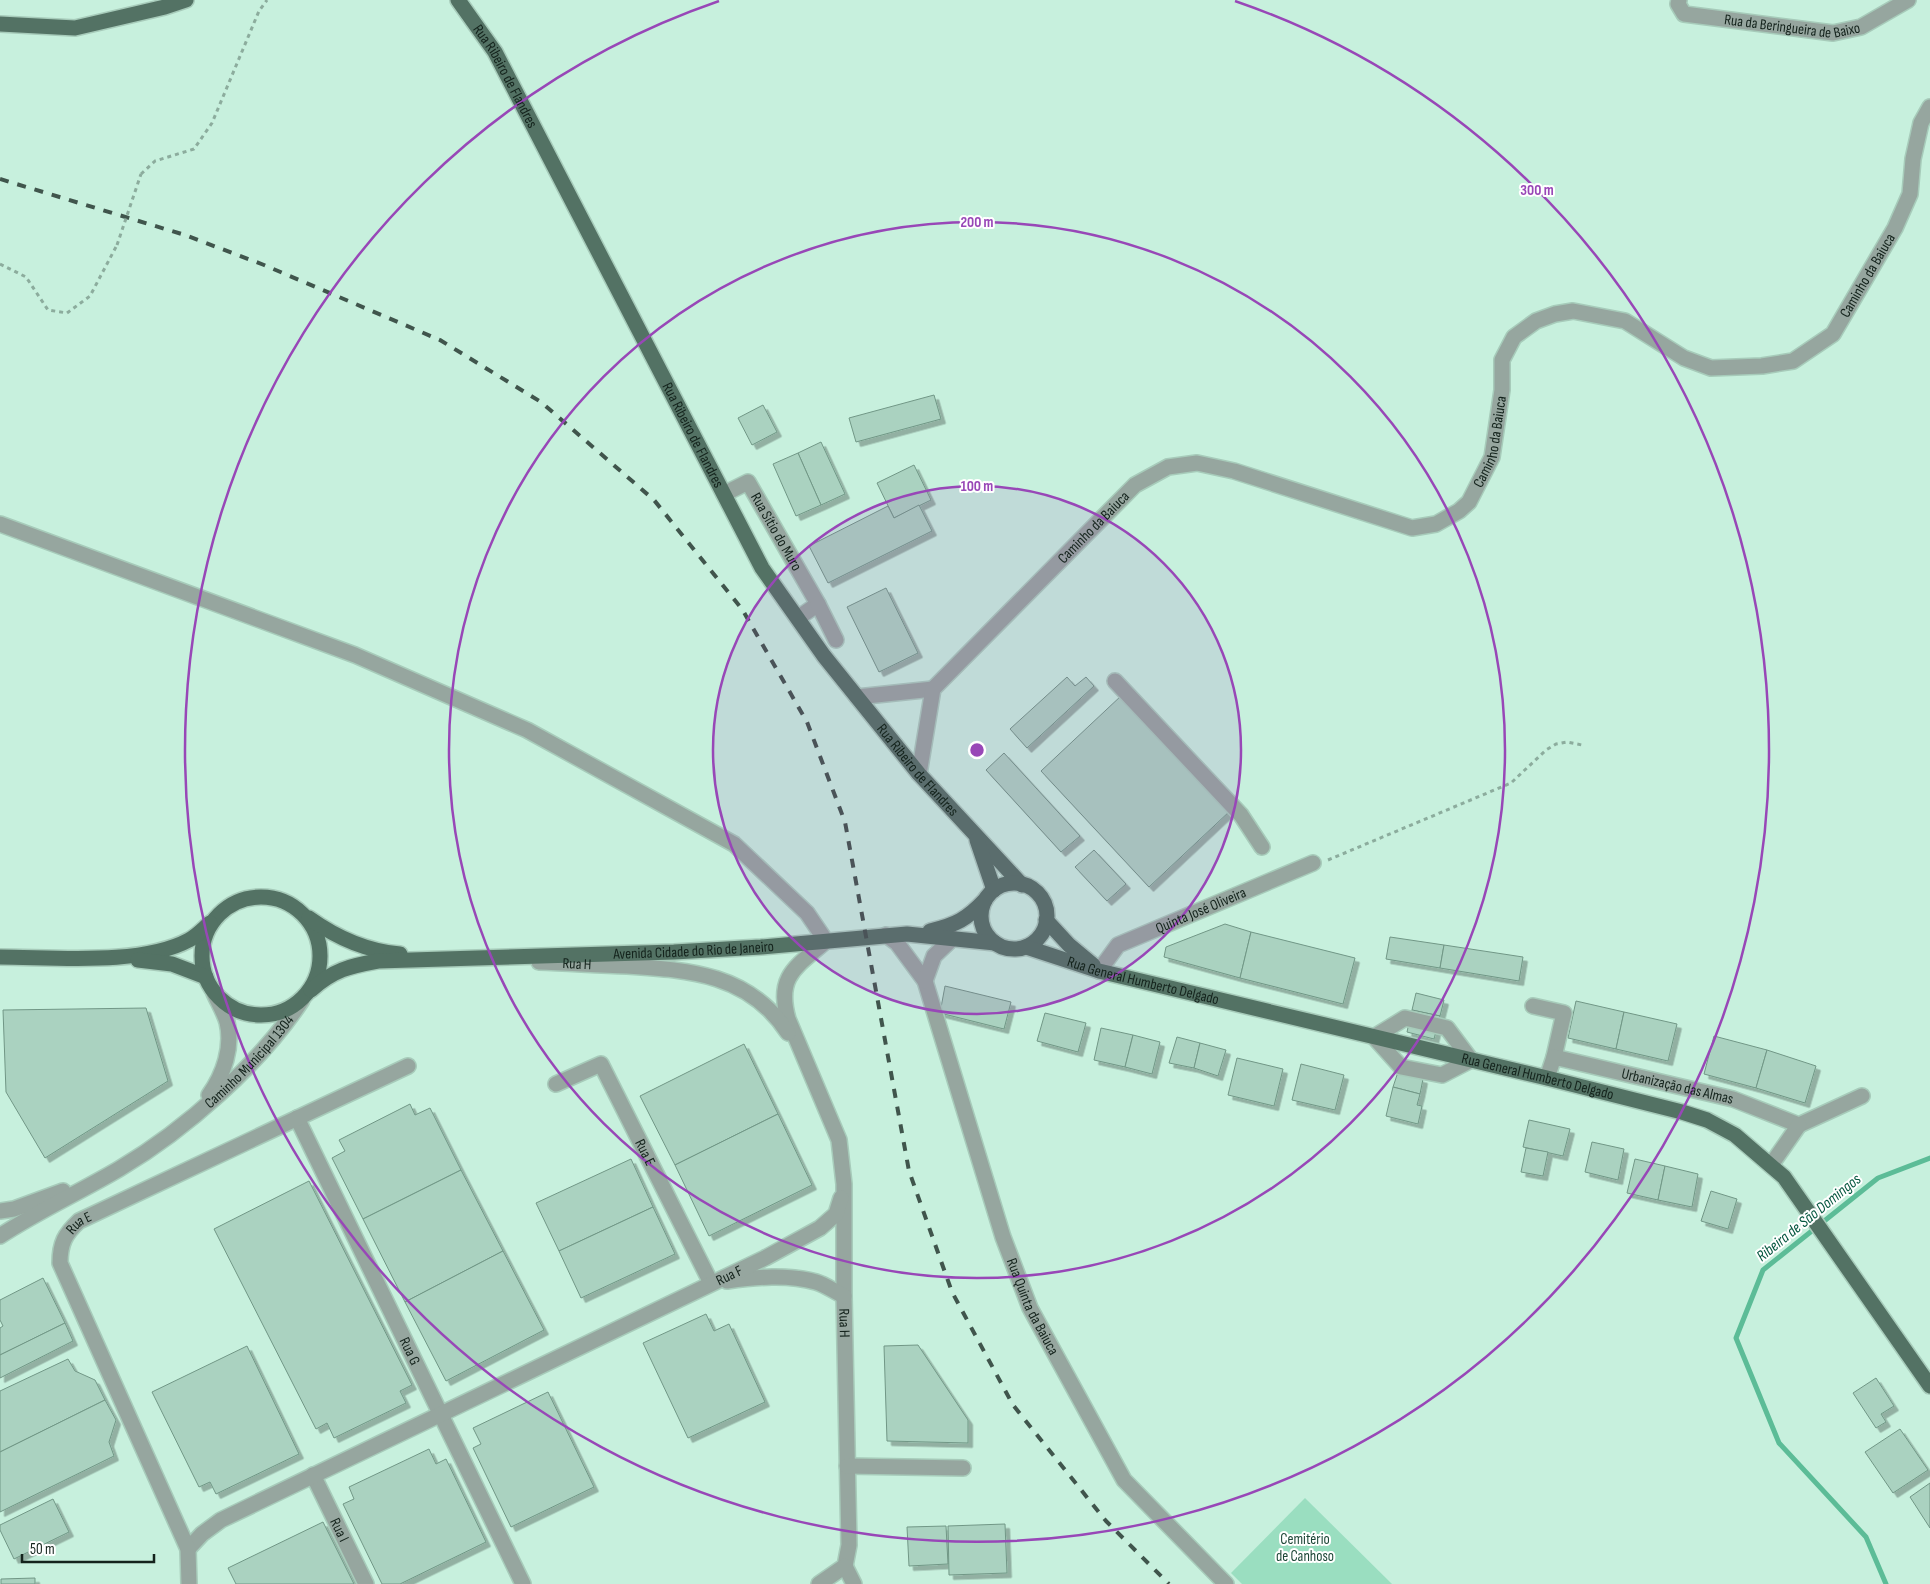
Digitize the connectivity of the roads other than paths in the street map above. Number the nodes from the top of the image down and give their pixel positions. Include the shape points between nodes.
1 (186, 0) edge
2 (458, 0) edge
3 (1679, 0) edge
4 (1908, 0) edge
5 (0, 24) edge
6 (1930, 107) edge
7 (724, 494) junction
8 (0, 524) edge
9 (818, 604) junction
10 (798, 618) junction
11 (836, 640) dead end
12 (1115, 681) dead end
13 (933, 689) junction
14 (857, 697) junction
15 (919, 774) junction
16 (976, 838) junction
17 (1262, 846) dead end
18 (1313, 863) road end
19 (1022, 885) junction
20 (990, 894) junction
21 (304, 915) junction
22 (215, 919) junction
23 (1046, 920) junction
24 (919, 934) junction
25 (886, 935) junction
26 (953, 938) junction
27 (826, 941) junction
28 (995, 943) junction
29 (1026, 947) junction
30 (0, 957) edge
31 (117, 957) junction
32 (467, 958) junction
33 (1099, 971) junction
34 (206, 977) junction
35 (925, 981) junction
36 (214, 993) junction
37 (306, 995) junction
38 (1533, 1006) dead end
39 (1374, 1037) junction
40 (803, 1056) junction
41 (1554, 1057) junction
42 (1471, 1060) junction
43 (408, 1066) dead end
44 (1547, 1078) junction
45 (556, 1084) dead end
46 (1862, 1096) dead end
47 (191, 1117) junction
48 (297, 1118) junction
49 (1799, 1125) junction
50 (1771, 1165) junction
51 (120, 1168) junction
52 (844, 1184) junction
53 (0, 1211) edge
54 (0, 1236) edge
55 (711, 1283) junction
56 (844, 1296) junction
57 (1930, 1386) edge
58 (440, 1413) junction
59 (847, 1466) junction
60 (963, 1468) dead end
61 (313, 1475) junction
62 (188, 1549) junction
63 (845, 1566) junction
64 (190, 1584) edge
65 (366, 1584) edge
66 (524, 1584) edge
67 (819, 1584) edge
68 (854, 1584) edge
69 (1226, 1584) edge

1 - 5 main road via 74,28
2 - 7 main road, Rua Ribeiro de Flandres via 495,52
3 - 4 street, Rua da Beringueira de Baixo via 1684,14 1833,33 1861,28
6 - 13 street, Caminho da Baiuca via 1921,123 1910,194 1895,228 1833,334 1793,361 1711,368 1684,358 1624,321 1573,311 1554,314 1536,321 1514,337 1502,360 1502,390 1492,457 1469,502 1459,511 1436,524 1412,528 1234,471 1197,463 1168,467 1135,485
7 - 9 street, Rua Sítio do Muro via 748,482
7 - 10 main road, Rua Ribeiro de Flandres via 762,568
8 - 27 street via 355,655 527,730 734,844 807,913
9 - 10 street
9 - 11 street, Rua Sítio do Muro
10 - 14 main road, Rua Ribeiro de Flandres
12 - 17 street via 1241,815
13 - 14 street
13 - 15 street
14 - 15 main road, Rua Ribeiro de Flandres
15 - 16 main road, Rua Ribeiro de Flandres
16 - 19 main road, Rua Ribeiro de Flandres via 1005,864
16 - 20 main road, Rua Ribeiro de Flandres
18 - 33 street, Quinta José Oliveira via 1118,945
19 - 20 main road via 1012,883
19 - 23 main road, Rua Ribeiro de Flandres via 1031,888 1043,902
20 - 24 main road via 955,926
20 - 28 main road, Rua Ribeiro de Flandres via 983,906 983,927
21 - 22 main road via 288,903 269,897 249,898 230,906
21 - 32 main road, Avenida Cidade do Rio de Janeiro via 328,932 356,945 395,953
21 - 37 main road via 315,931 321,951 319,971
22 - 31 main road via 174,947
22 - 34 main road via 205,936 202,957
23 - 29 main road via 1040,936
23 - 33 main road, Rua Ribeiro de Flandres
24 - 25 main road, Avenida Cidade do Rio de Janeiro
24 - 26 main road
25 - 27 main road, Avenida Cidade do Rio de Janeiro
25 - 35 street, Rua Quinta da Baiuca via 897,944
26 - 28 main road
26 - 35 street via 934,956
27 - 32 main road, Avenida Cidade do Rio de Janeiro via 674,952
27 - 40 street, Rua H via 793,970 784,986 783,1001
28 - 29 main road via 1004,948
29 - 33 main road, Rua General Humberto Delgado
30 - 31 main road
31 - 34 main road via 172,964
32 - 37 main road, Avenida Cidade do Rio de Janeiro via 378,961 351,966 327,975
32 - 40 street, Rua H via 678,969 707,975 730,982 759,1000 782,1024
33 - 39 main road, Rua General Humberto Delgado
34 - 36 main road
35 - 69 street, Rua Quinta da Baiuca via 1003,1237 1030,1308 1124,1480
36 - 37 main road via 229,1006 247,1014 267,1016 286,1011
36 - 47 street, Caminho Municipal 1304 via 227,1022 225,1068
37 - 47 street, Caminho Municipal 1304 via 281,1031
38 - 41 street via 1564,1013
39 - 42 main road, Rua General Humberto Delgado
39 - 42 street via 1401,1067 1442,1075
39 - 42 street via 1405,1018 1447,1028
40 - 52 street, Rua H via 839,1140
41 - 44 street
41 - 49 street, Urbanização das Almas via 1733,1099
42 - 44 main road, Rua General Humberto Delgado
43 - 48 street, Rua E
44 - 50 main road, Rua General Humberto Delgado via 1707,1120 1735,1135
45 - 55 street, Rua E via 601,1064
46 - 49 street
47 - 51 street, Caminho Municipal 1304
48 - 58 street, Rua G
48 - 62 street, Rua E via 78,1221 65,1234 60,1247 60,1263
49 - 50 street
50 - 57 main road, Rua General Humberto Delgado via 1784,1177
51 - 53 street, Caminho Municipal 1304 via 33,1202
51 - 54 street, Caminho Municipal 1304
52 - 55 street, Rua F via 836,1214 820,1228
52 - 56 street, Rua H
55 - 56 street, Rua F via 788,1278 817,1282
55 - 58 street
56 - 59 street, Rua H
58 - 61 street
58 - 66 street, Rua G
59 - 60 street
59 - 63 street, Rua H via 849,1545
61 - 62 street via 221,1520
61 - 65 street, Rua I
62 - 64 street, Rua E
63 - 67 street
63 - 68 street

